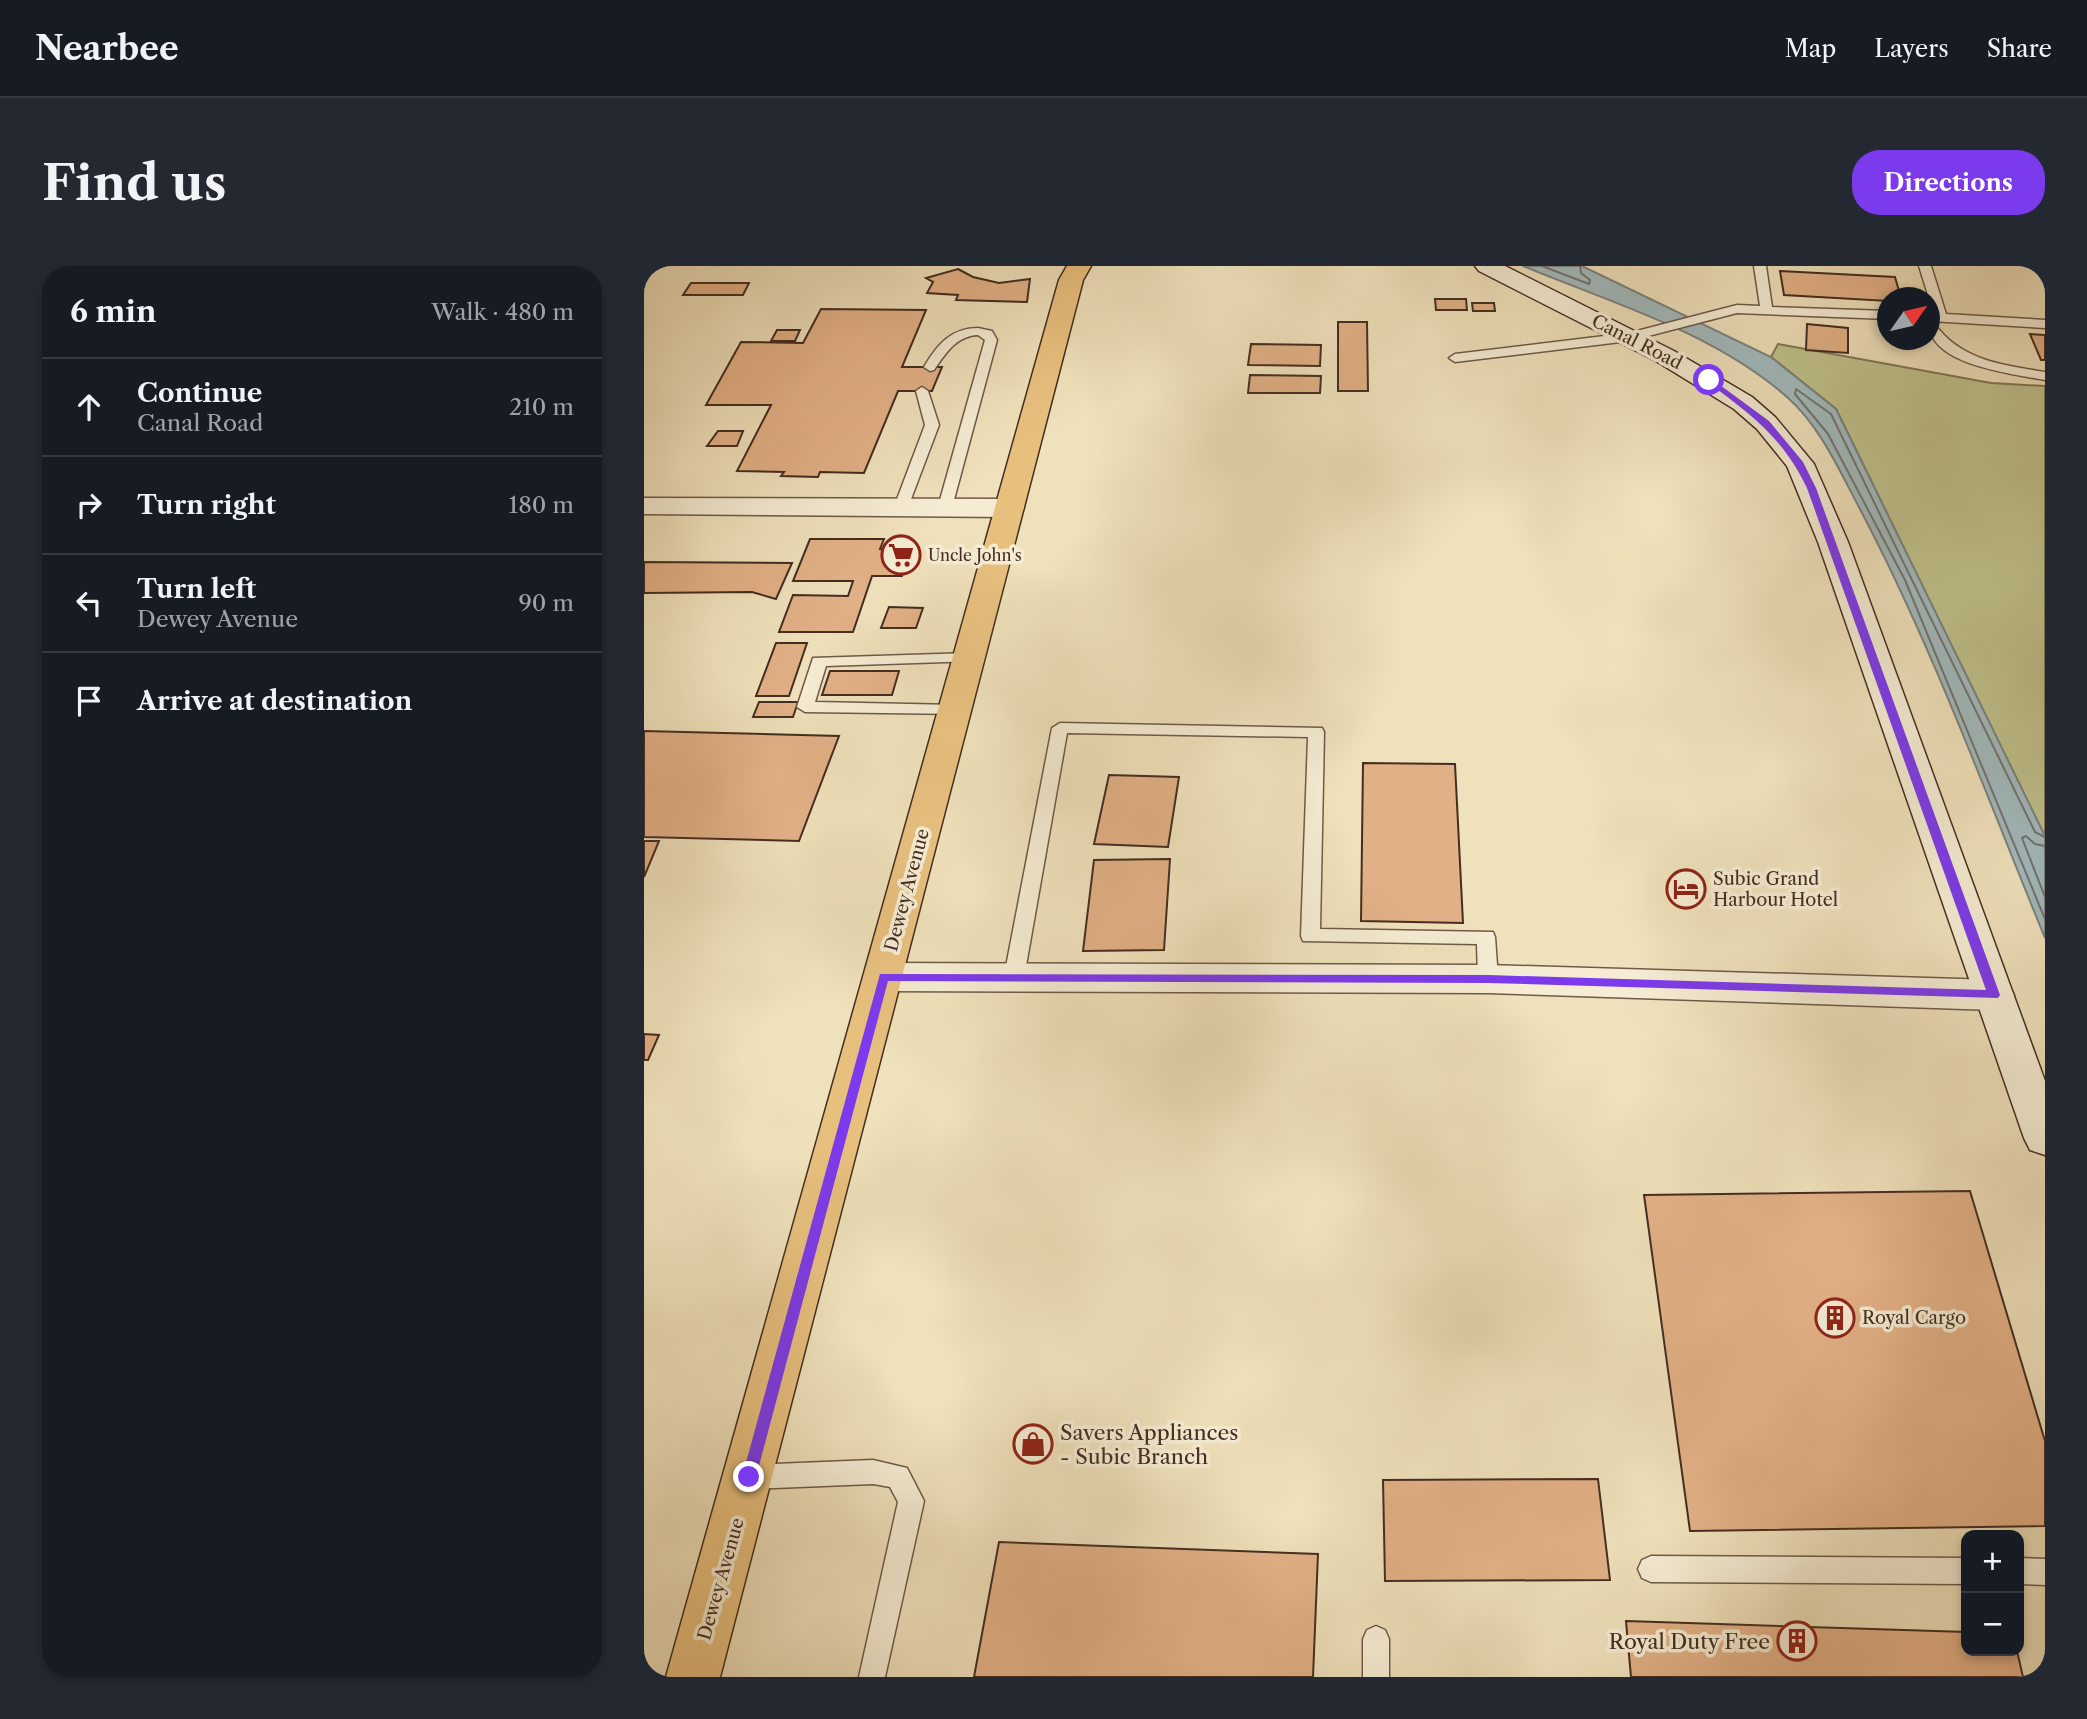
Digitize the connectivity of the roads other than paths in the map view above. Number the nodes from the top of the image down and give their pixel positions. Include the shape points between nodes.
1 (1079, 266) edge
2 (1487, 266) edge
3 (1760, 266) edge
4 (1924, 266) edge
5 (1929, 287) edge
6 (1766, 308) junction
7 (1877, 314) edge
8 (1940, 317) edge
9 (2045, 324) edge
10 (1643, 334) junction
11 (1940, 340) edge
12 (1455, 358) dead end
13 (930, 367) dead end
14 (2045, 376) edge
15 (922, 391) dead end
16 (644, 506) edge
17 (901, 507) junction
18 (945, 507) junction
19 (1010, 508) junction
20 (970, 658) junction
21 (956, 710) junction
22 (884, 977) junction
23 (1014, 977) junction
24 (1488, 979) junction
25 (1994, 995) junction
26 (2045, 1138) edge
27 (749, 1477) junction
28 (1651, 1569) dead end
29 (1961, 1571) edge
30 (2024, 1572) edge
31 (2045, 1572) edge
32 (1376, 1639) dead end
33 (694, 1677) edge
34 (872, 1677) edge
35 (1376, 1677) edge

1 - 19 main road, Dewey Avenue via 1071,280
2 - 10 main road, Canal Road
3 - 6 lane
4 - 5 lane
6 - 7 lane
6 - 10 lane via 1737,309
8 - 9 lane
10 - 12 lane
10 - 25 main road, Canal Road via 1743,403 1800,464 1833,542
11 - 14 lane via 1969,360
13 - 18 lane via 939,352 963,332 988,334 991,340
15 - 17 lane via 932,425
16 - 17 main road
17 - 18 main road
18 - 19 main road
19 - 20 main road, Dewey Avenue
20 - 21 main road, Dewey Avenue
20 - 21 lane via 819,661 805,706
21 - 22 main road, Dewey Avenue
22 - 23 main road
22 - 27 main road, Dewey Avenue
23 - 24 main road
23 - 24 lane via 1060,728 1316,732 1310,936 1486,937
24 - 25 main road
25 - 26 main road, Canal Road
27 - 33 main road, Dewey Avenue
27 - 34 lane via 873,1472 898,1476 911,1500
28 - 29 lane
30 - 31 lane
32 - 35 lane

